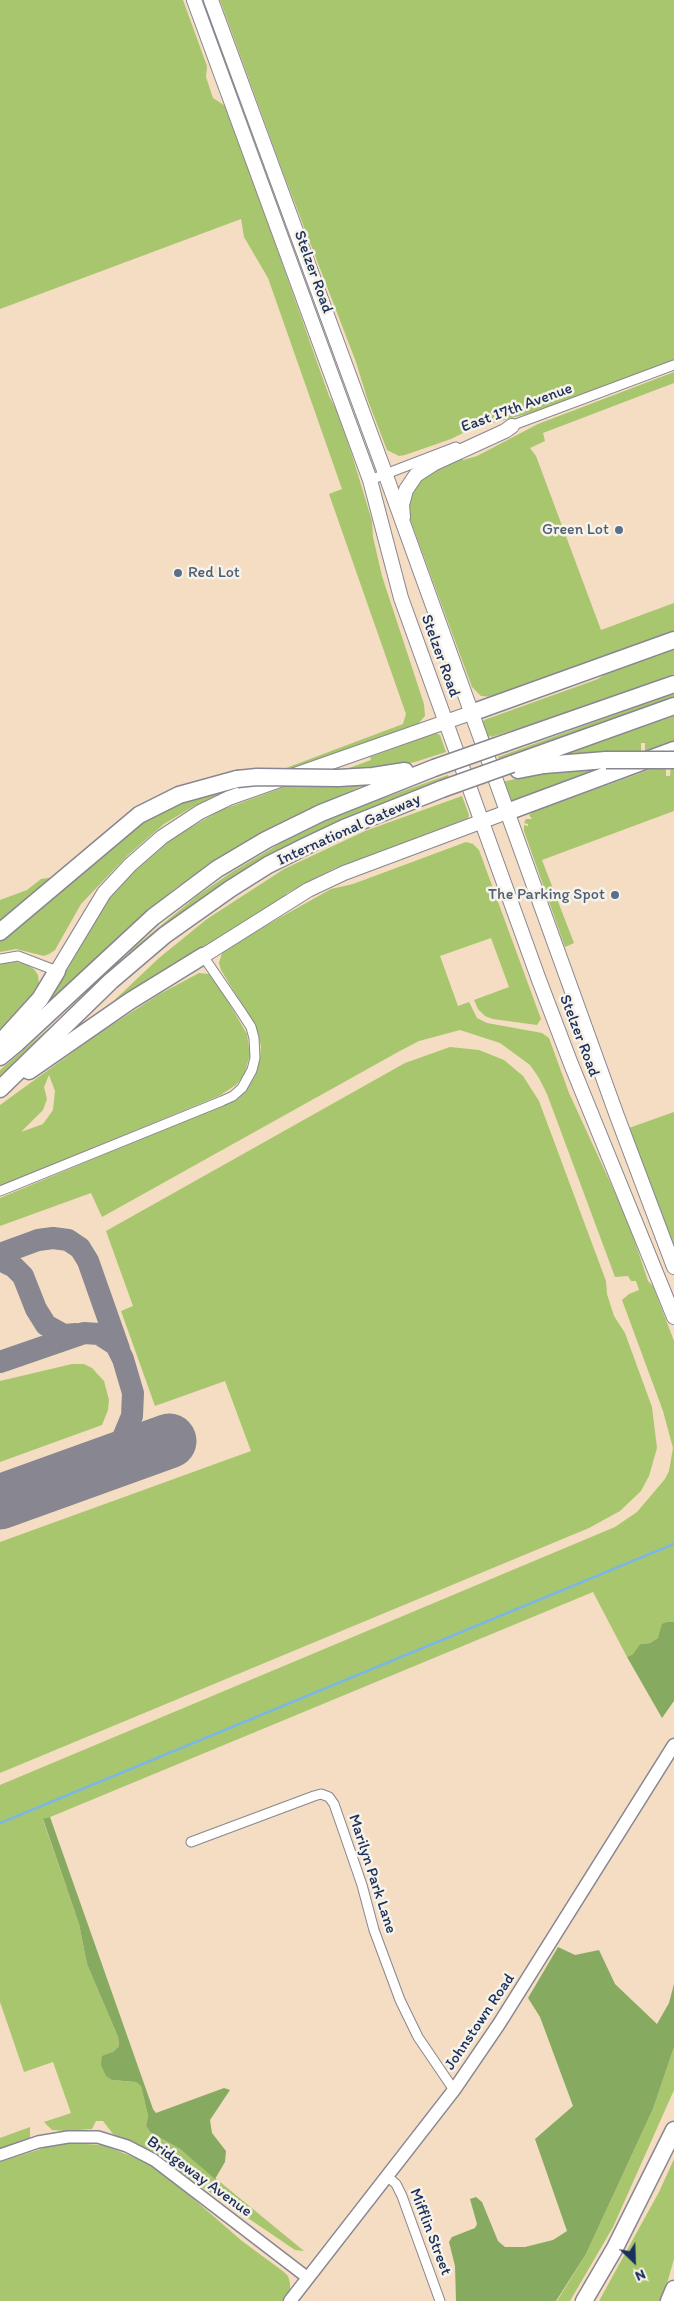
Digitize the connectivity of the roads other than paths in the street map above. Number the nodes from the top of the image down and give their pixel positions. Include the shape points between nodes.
1 (194, 0) edge
2 (211, 0) edge
3 (674, 365) edge
4 (512, 426) junction
5 (385, 473) junction
6 (370, 480) junction
7 (404, 528) junction
8 (674, 640) edge
9 (674, 684) edge
10 (674, 706) edge
11 (471, 713) junction
12 (445, 721) junction
13 (674, 750) edge
14 (674, 760) edge
15 (514, 767) junction
16 (434, 768) junction
17 (507, 812) junction
18 (482, 822) junction
19 (0, 932) edge
20 (203, 956) junction
21 (0, 959) edge
22 (57, 971) junction
23 (0, 1044) edge
24 (0, 1057) edge
25 (0, 1090) edge
26 (0, 1191) edge
27 (674, 1268) edge
28 (674, 1317) edge
29 (674, 1745) edge
30 (191, 1842) dead end
31 (454, 2090) junction
32 (674, 2130) edge
33 (0, 2155) edge
34 (387, 2176) junction
35 (308, 2278) junction
36 (674, 2289) edge
37 (290, 2301) edge
38 (440, 2301) edge
39 (584, 2301) edge
40 (669, 2301) edge

1 - 6 main road, Stelzer Road
2 - 5 main road, Stelzer Road
3 - 4 street, East 17th Avenue
4 - 5 street, East 17th Avenue
4 - 7 main road via 416,475 406,490 402,505
5 - 6 street, East 17th Avenue
5 - 7 main road, Stelzer Road
6 - 12 main road, Stelzer Road via 401,598
7 - 11 main road, Stelzer Road
8 - 11 highway
9 - 16 highway, International Gateway, bridge
10 - 15 highway
11 - 12 main road
11 - 17 main road, Stelzer Road
12 - 18 main road, Stelzer Road
12 - 22 main road via 228,798 200,812 162,837 104,893
13 - 17 highway
14 - 15 highway, bridge via 606,760
15 - 25 highway, International Gateway, bridge via 442,789 344,828 268,865 165,936 111,981
16 - 19 highway, bridge via 338,778 237,779 179,795 139,815
16 - 24 highway, International Gateway via 321,812 217,869 153,917
17 - 18 main road
17 - 27 main road, Stelzer Road
18 - 20 main road via 344,873 308,890
18 - 28 main road, Stelzer Road via 571,1064
20 - 25 highway via 130,1001
20 - 26 street via 251,1027 254,1064 242,1088 222,1101
21 - 22 street via 23,957
22 - 23 highway via 40,999
29 - 31 main road, Johnstown Road via 503,2018
30 - 31 street, Marilyn Park Lane via 314,1796 329,1797 400,2000 418,2037
31 - 34 main road, Johnstown Road
32 - 39 highway via 615,2248
33 - 35 street, Bridgeway Avenue via 38,2142 68,2137 98,2136 127,2146 154,2160
34 - 35 main road, Johnstown Road
34 - 38 street, Mifflin Street via 402,2196
35 - 37 main road, Johnstown Road
36 - 40 highway

